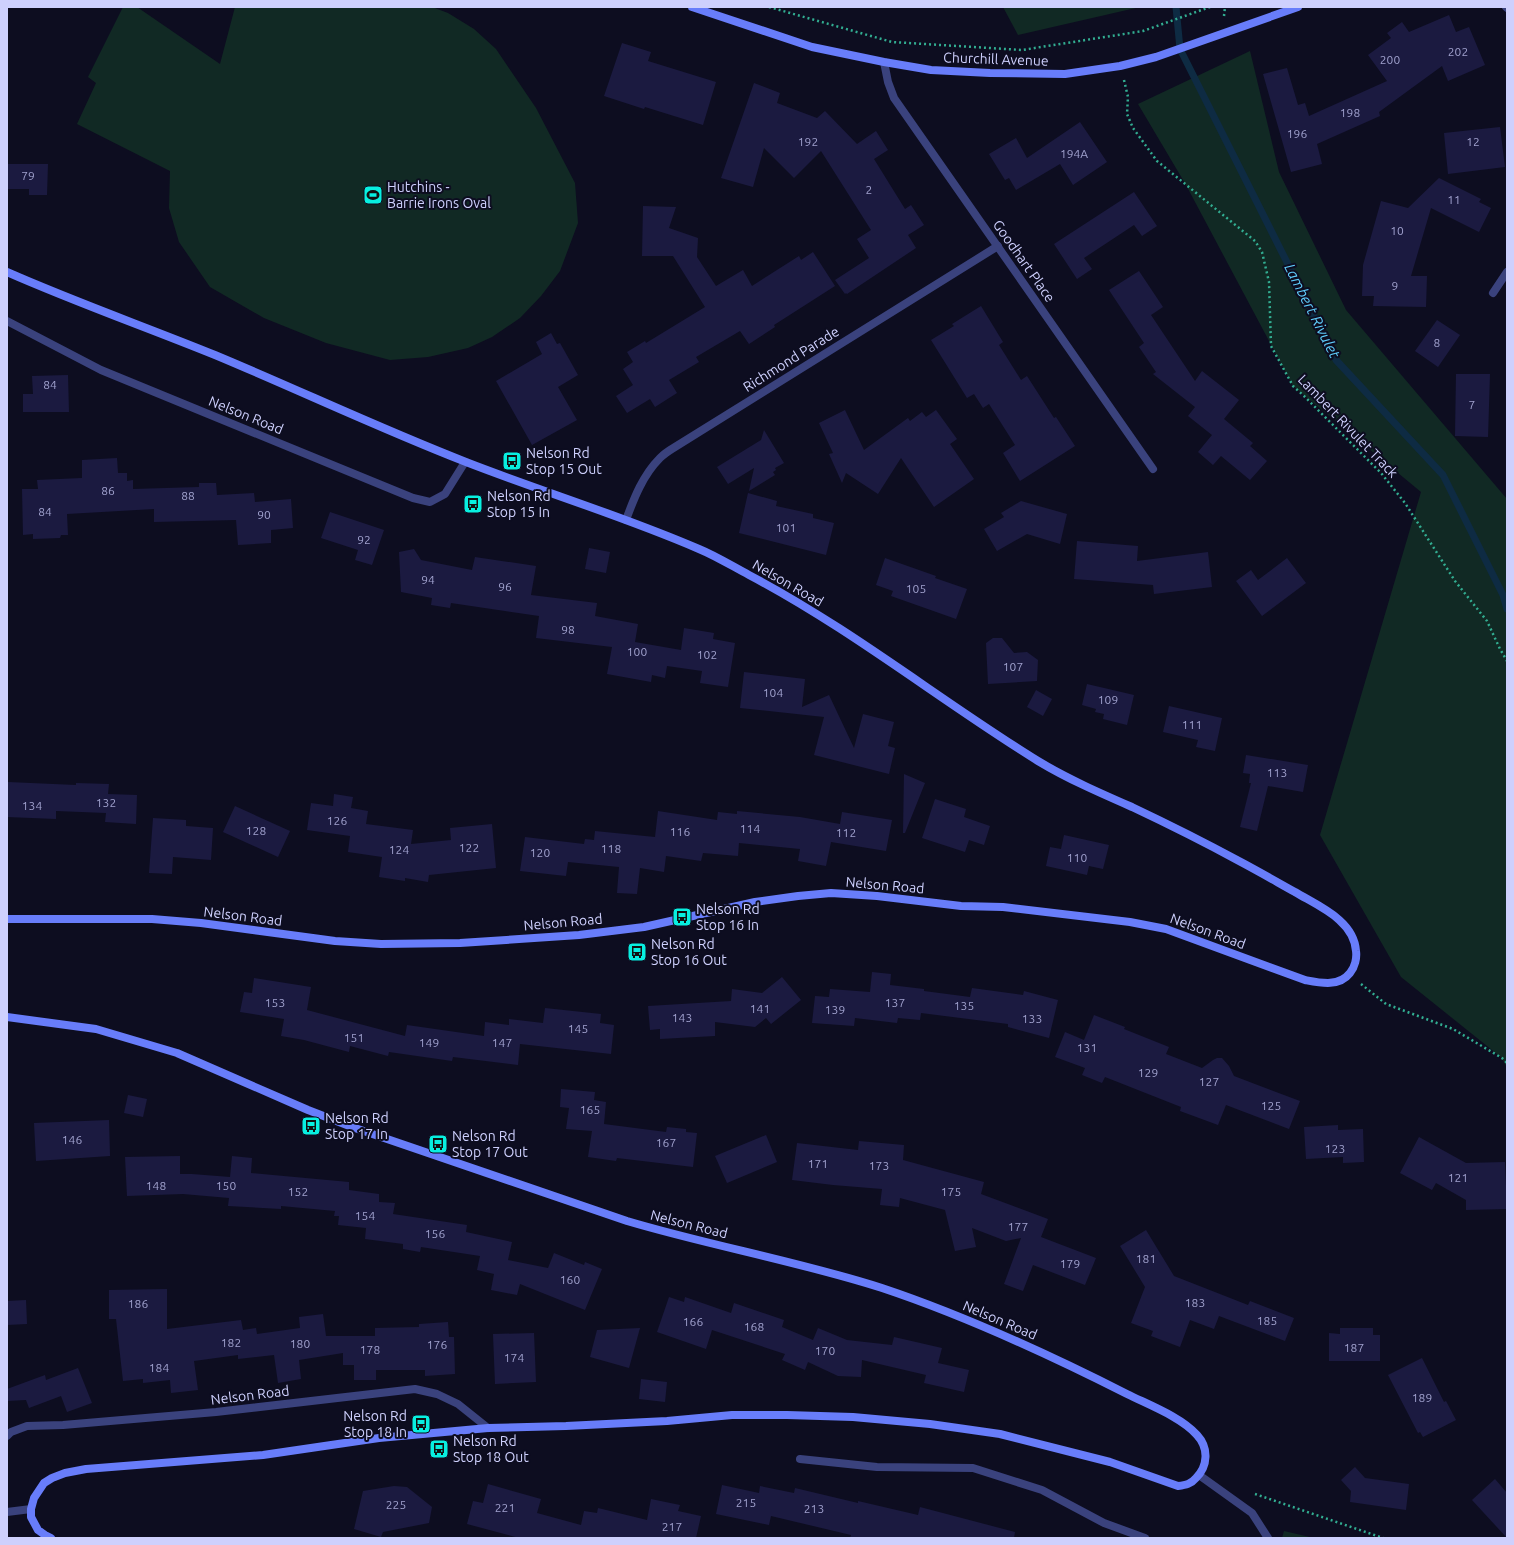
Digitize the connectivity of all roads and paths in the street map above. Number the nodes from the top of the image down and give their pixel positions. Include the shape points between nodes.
1 (692, 7) edge
2 (770, 7) edge
3 (1210, 7) edge
4 (1298, 7) edge
5 (884, 62) junction
6 (1120, 66) junction
7 (998, 246) junction
8 (7, 272) edge
9 (1507, 272) edge
10 (1493, 293) dead end
11 (7, 321) edge
12 (465, 462) junction
13 (1153, 469) dead end
14 (626, 520) junction
15 (1507, 661) edge
16 (7, 919) edge
17 (1349, 975) junction
18 (7, 1016) edge
19 (1502, 1058) junction
20 (1507, 1059) edge
21 (1507, 1063) edge
22 (488, 1428) junction
23 (7, 1436) edge
24 (800, 1459) dead end
25 (1199, 1475) junction
26 (1251, 1493) dead end
27 (31, 1509) junction
28 (7, 1512) edge
29 (51, 1538) edge
30 (1145, 1538) edge
31 (1268, 1538) edge
32 (1383, 1538) edge

1 - 5 street, Churchill Avenue via 812,47
2 - 3 path via 892,42 1022,50 1143,31
4 - 6 street, Churchill Avenue via 1156,57
5 - 6 street, Churchill Avenue via 931,70 990,74 1065,74
5 - 7 street, Goodhart Place via 894,98
6 - 15 path, Lambert Rivulet Track via 1128,97 1127,114 1133,128 1157,161 1255,241 1262,252 1269,282 1271,346 1292,386 1381,473 1405,503 1455,581 1486,621
7 - 13 street, Goodhart Place
7 - 14 street, Richmond Parade via 675,446 660,458 641,485
8 - 12 street, Nelson Road via 212,354
9 - 10 street
11 - 12 street, Nelson Road via 101,370 412,498 430,502 445,494
12 - 14 street, Nelson Road
14 - 17 street, Nelson Road via 702,550 774,588 1043,764 1204,842 1322,908 1345,925 1353,937 1357,956
16 - 17 street, Nelson Road via 152,919 335,941 381,944 460,943 579,935 644,927 755,902 831,893 961,906 1017,908 1130,922 1166,929 1305,980 1332,984
17 - 19 path via 1386,1004 1453,1029
18 - 25 street, Nelson Road via 96,1029 177,1053 352,1127 620,1219 827,1272 937,1308 1073,1367 1181,1423 1198,1436 1204,1445 1205,1461
19 - 20 path
19 - 21 path
22 - 23 street, Nelson Road via 458,1404 437,1394 415,1389 216,1412 27,1426
22 - 25 street via 667,1421 732,1415 853,1417 1000,1434 1110,1462 1178,1486 1193,1482
22 - 27 street via 379,1438 263,1455 86,1469 65,1473 44,1483 34,1498
24 - 30 street via 877,1467 973,1468 1042,1490 1104,1523
25 - 31 street via 1252,1513
26 - 32 path
27 - 28 street
27 - 29 street via 31,1517 38,1530

